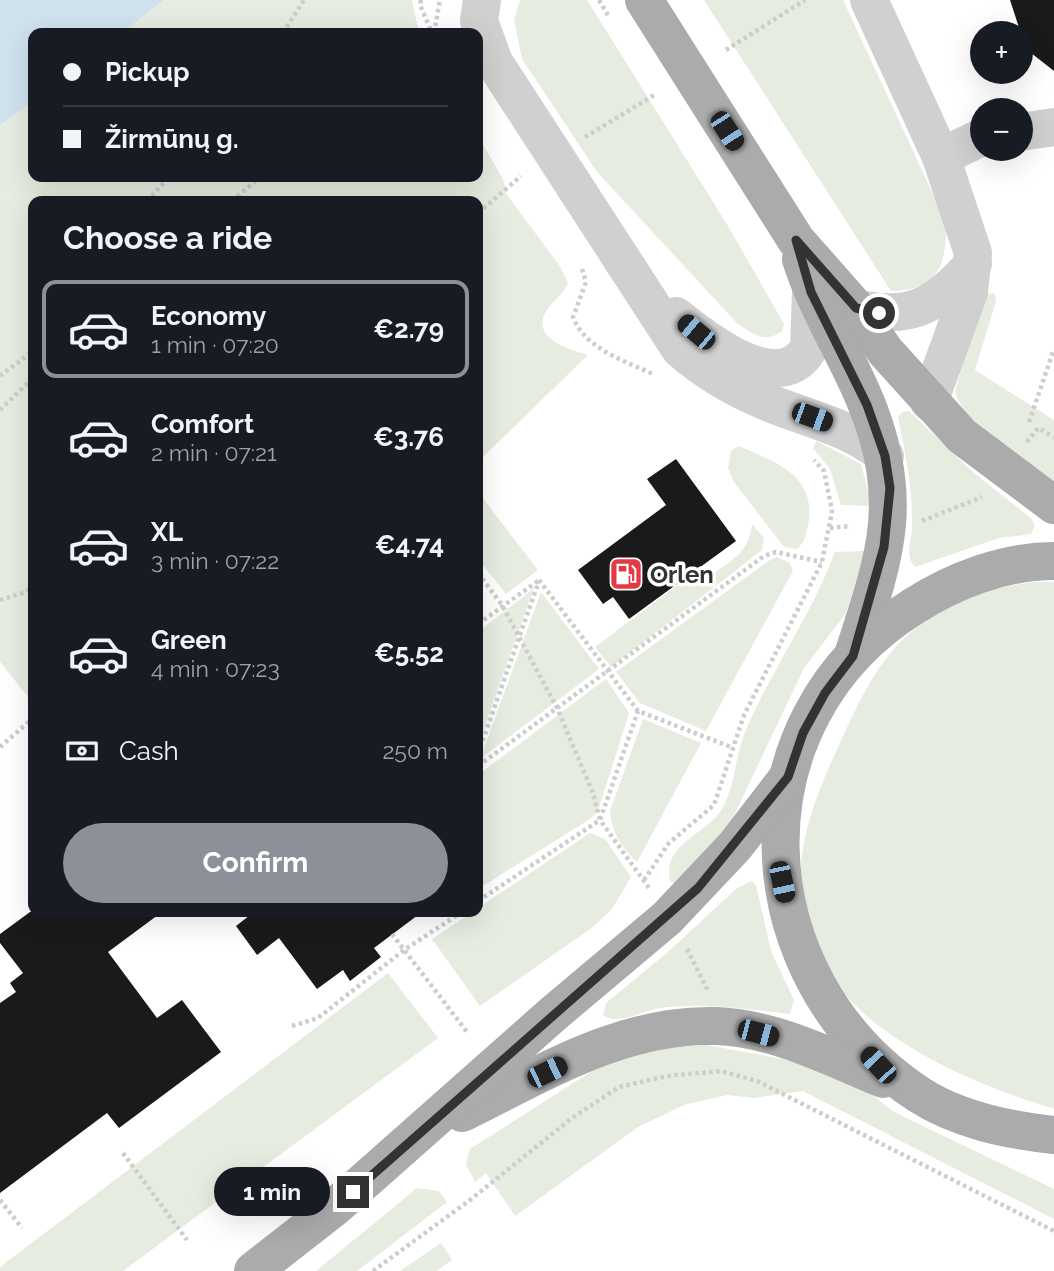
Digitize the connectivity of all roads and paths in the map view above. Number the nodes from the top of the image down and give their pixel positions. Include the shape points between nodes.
1 (304, 0) edge
2 (421, 0) edge
3 (440, 0) edge
4 (482, 0) edge
5 (599, 0) edge
6 (644, 0) edge
7 (805, 0) edge
8 (869, 0) edge
9 (612, 20) dead end
10 (286, 28) edge
11 (431, 28) edge
12 (434, 28) edge
13 (481, 28) edge
14 (483, 37) edge
15 (726, 50) dead end
16 (656, 94) dead end
17 (1054, 127) edge
18 (1033, 130) edge
19 (970, 143) edge
20 (554, 157) junction
21 (941, 157) junction
22 (513, 164) dead end
23 (521, 176) junction
24 (164, 182) edge
25 (254, 182) edge
26 (528, 187) dead end
27 (152, 196) edge
28 (238, 196) edge
29 (483, 209) edge
30 (796, 240) junction
31 (973, 264) junction
32 (582, 267) dead end
33 (644, 289) junction
34 (811, 292) junction
35 (856, 308) junction
36 (1054, 349) edge
37 (28, 355) edge
38 (0, 376) edge
39 (658, 376) dead end
40 (28, 383) edge
41 (929, 402) junction
42 (0, 410) edge
43 (1029, 422) dead end
44 (1054, 437) edge
45 (808, 454) dead end
46 (885, 456) junction
47 (1006, 472) junction
48 (1054, 505) edge
49 (888, 523) junction
50 (830, 528) junction
51 (1054, 561) edge
52 (822, 562) junction
53 (483, 580) edge
54 (539, 580) junction
55 (28, 590) edge
56 (0, 600) edge
57 (502, 606) junction
58 (483, 620) edge
59 (520, 638) junction
60 (853, 656) junction
61 (607, 673) junction
62 (557, 708) junction
63 (638, 711) junction
64 (28, 722) edge
65 (483, 740) edge
66 (0, 747) edge
67 (731, 747) junction
68 (483, 762) edge
69 (788, 777) junction
70 (600, 820) junction
71 (483, 898) edge
72 (454, 917) edge
73 (392, 934) dead end
74 (685, 944) dead end
75 (404, 950) junction
76 (713, 1001) dead end
77 (292, 1026) dead end
78 (467, 1032) dead end
79 (920, 1096) junction
80 (1011, 1130) junction
81 (422, 1132) junction
82 (1054, 1135) edge
83 (123, 1153) dead end
84 (1054, 1160) edge
85 (0, 1200) edge
86 (22, 1228) dead end
87 (1054, 1231) edge
88 (187, 1240) dead end
89 (253, 1271) edge
90 (373, 1271) edge

1 - 10 path
2 - 11 path
3 - 12 path
4 - 13 street
5 - 9 path
6 - 30 main road
7 - 15 path
8 - 21 street
14 - 20 street
16 - 20 path
17 - 18 street
19 - 21 street
20 - 33 street
21 - 31 street via 969,236
22 - 23 path
23 - 26 path
23 - 29 path
24 - 27 path
25 - 28 path
30 - 34 main road
30 - 35 main road
31 - 35 street via 932,302 900,314
31 - 41 street via 970,292
32 - 39 path via 586,282 573,317 575,324 599,348
33 - 34 street via 696,332 747,363 768,369 792,366 804,355 810,340
33 - 46 street via 680,349 704,370 766,401 839,426
34 - 46 main road via 867,405
35 - 41 main road
36 - 43 path
37 - 38 path
40 - 42 path
41 - 47 main road
44 - 47 path via 1038,428
45 - 50 path via 824,471 829,487
46 - 49 main road via 890,488
47 - 48 main road
47 - 49 path via 977,500 915,523
49 - 50 path
49 - 60 main road via 875,587
50 - 52 path
51 - 60 main road via 990,570 939,590 893,619
52 - 61 path via 776,552 764,556
52 - 67 path
53 - 57 path
54 - 57 path
54 - 59 path
54 - 61 path
55 - 56 path
57 - 58 path
57 - 59 path
59 - 62 path
59 - 65 path
60 - 69 main road via 803,733
61 - 62 path
61 - 63 path
62 - 68 path
62 - 70 path
63 - 67 path
63 - 70 path
64 - 66 path
67 - 70 path via 714,805 669,843 644,880
69 - 79 main road via 780,829 782,882 793,933 813,982 841,1026 878,1065
69 - 81 main road via 735,846 682,903
70 - 71 path
72 - 75 path
73 - 75 path
74 - 76 path
75 - 77 path via 318,1018
75 - 78 path
79 - 80 main road via 964,1117
79 - 81 main road via 804,1045 716,1026 652,1032 597,1047
80 - 82 main road
80 - 84 main road
81 - 89 main road
83 - 88 path
85 - 86 path
87 - 90 path via 757,1081 721,1071 619,1087

